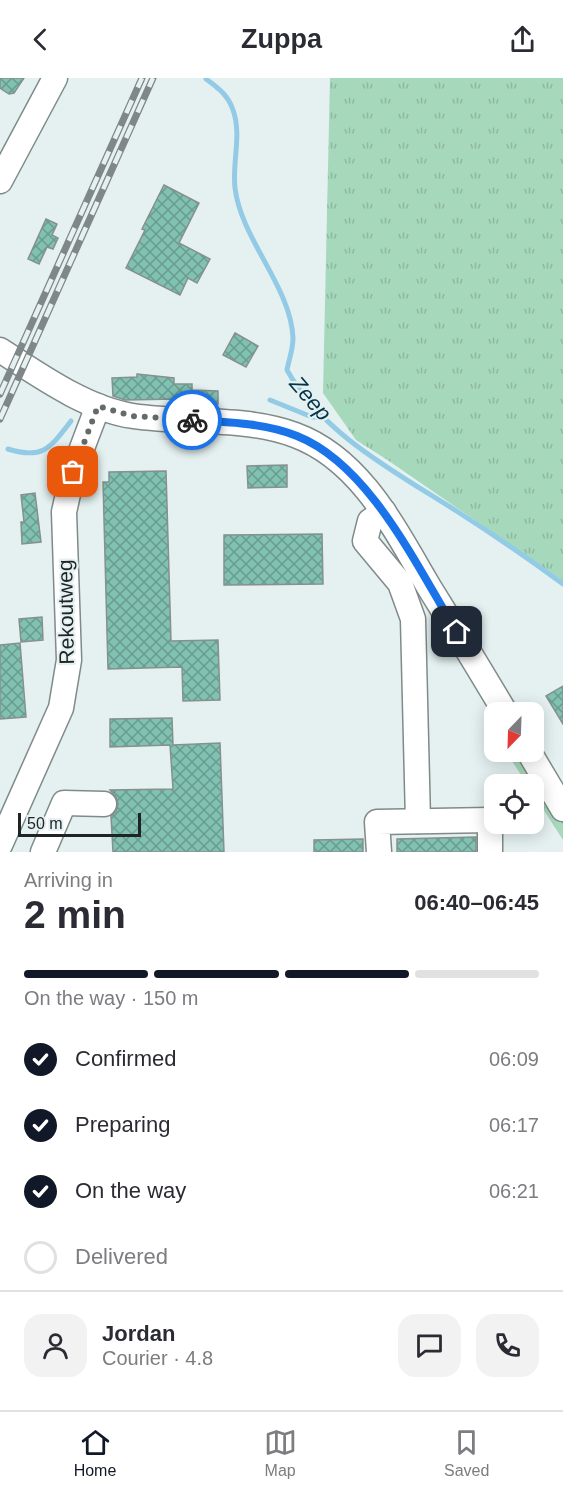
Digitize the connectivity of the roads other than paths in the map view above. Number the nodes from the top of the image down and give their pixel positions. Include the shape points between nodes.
1 (55, 78) edge
2 (0, 181) edge
3 (5, 353) edge
4 (98, 406) junction
5 (384, 512) junction
6 (499, 702) edge
7 (535, 762) edge
8 (104, 804) dead end
9 (563, 809) edge
10 (418, 821) junction
11 (0, 846) edge
12 (12, 852) edge
13 (43, 852) edge
14 (379, 852) edge
15 (490, 852) edge

1 - 2 street
3 - 4 street
4 - 5 street via 132,416 220,421 296,435 345,467
4 - 11 street, Rekoutweg via 73,472 64,512 69,660 61,708
5 - 6 street
5 - 10 street via 370,521 365,541 400,584 412,619
7 - 9 street
8 - 13 street via 64,803
10 - 14 street via 378,822
10 - 15 street via 490,820
11 - 12 street

